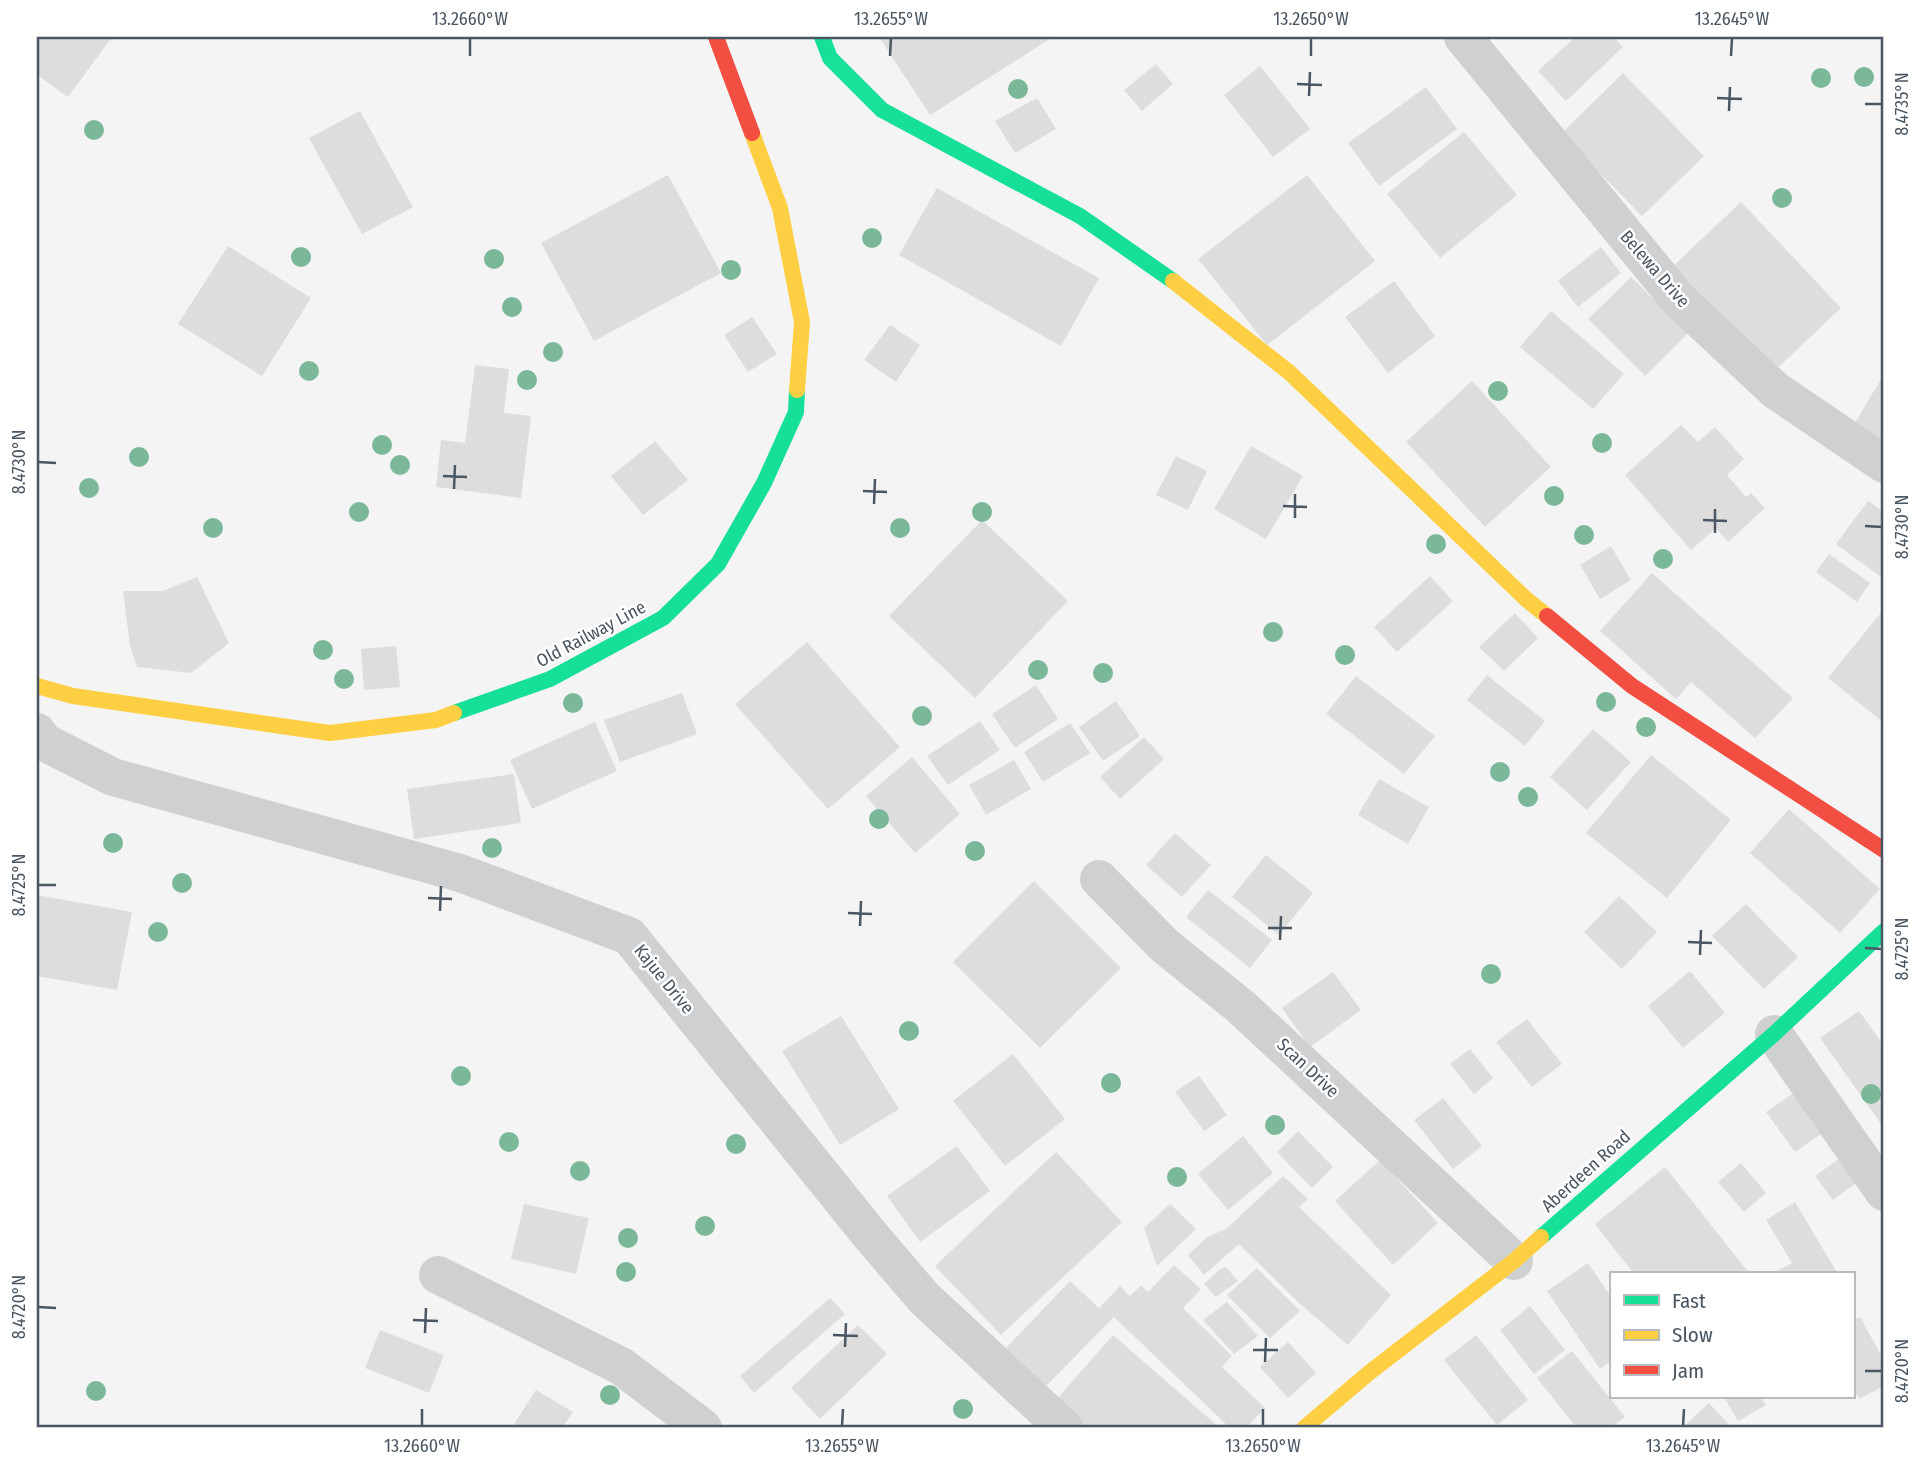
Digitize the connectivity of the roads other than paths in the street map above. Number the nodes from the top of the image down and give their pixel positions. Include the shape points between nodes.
1 (716, 37) edge
2 (822, 37) edge
3 (1463, 37) edge
4 (1884, 464) edge
5 (37, 685) edge
6 (37, 732) edge
7 (1884, 850) edge
8 (1099, 879) dead end
9 (1884, 931) edge
10 (1774, 1034) junction
11 (1884, 1192) edge
12 (1514, 1261) junction
13 (438, 1275) dead end
14 (703, 1428) edge
15 (1064, 1428) edge
16 (1304, 1428) edge

1 - 5 street, Old Railway Line via 780,208 802,323 796,412 719,564 663,618 550,679 436,720 330,733 73,696
2 - 7 street via 830,58 882,110 1080,216 1290,373 1525,599 1632,686
3 - 4 street, Belewa Drive via 1679,300 1775,390
6 - 15 street, Kajue Drive via 44,742 113,778 460,873 629,936 924,1298
8 - 12 street, Scan Drive via 1165,946 1240,1006
9 - 10 street, Aberdeen Road
10 - 11 street
10 - 12 street, Aberdeen Road
12 - 16 street, Aberdeen Road
13 - 14 street via 621,1366

